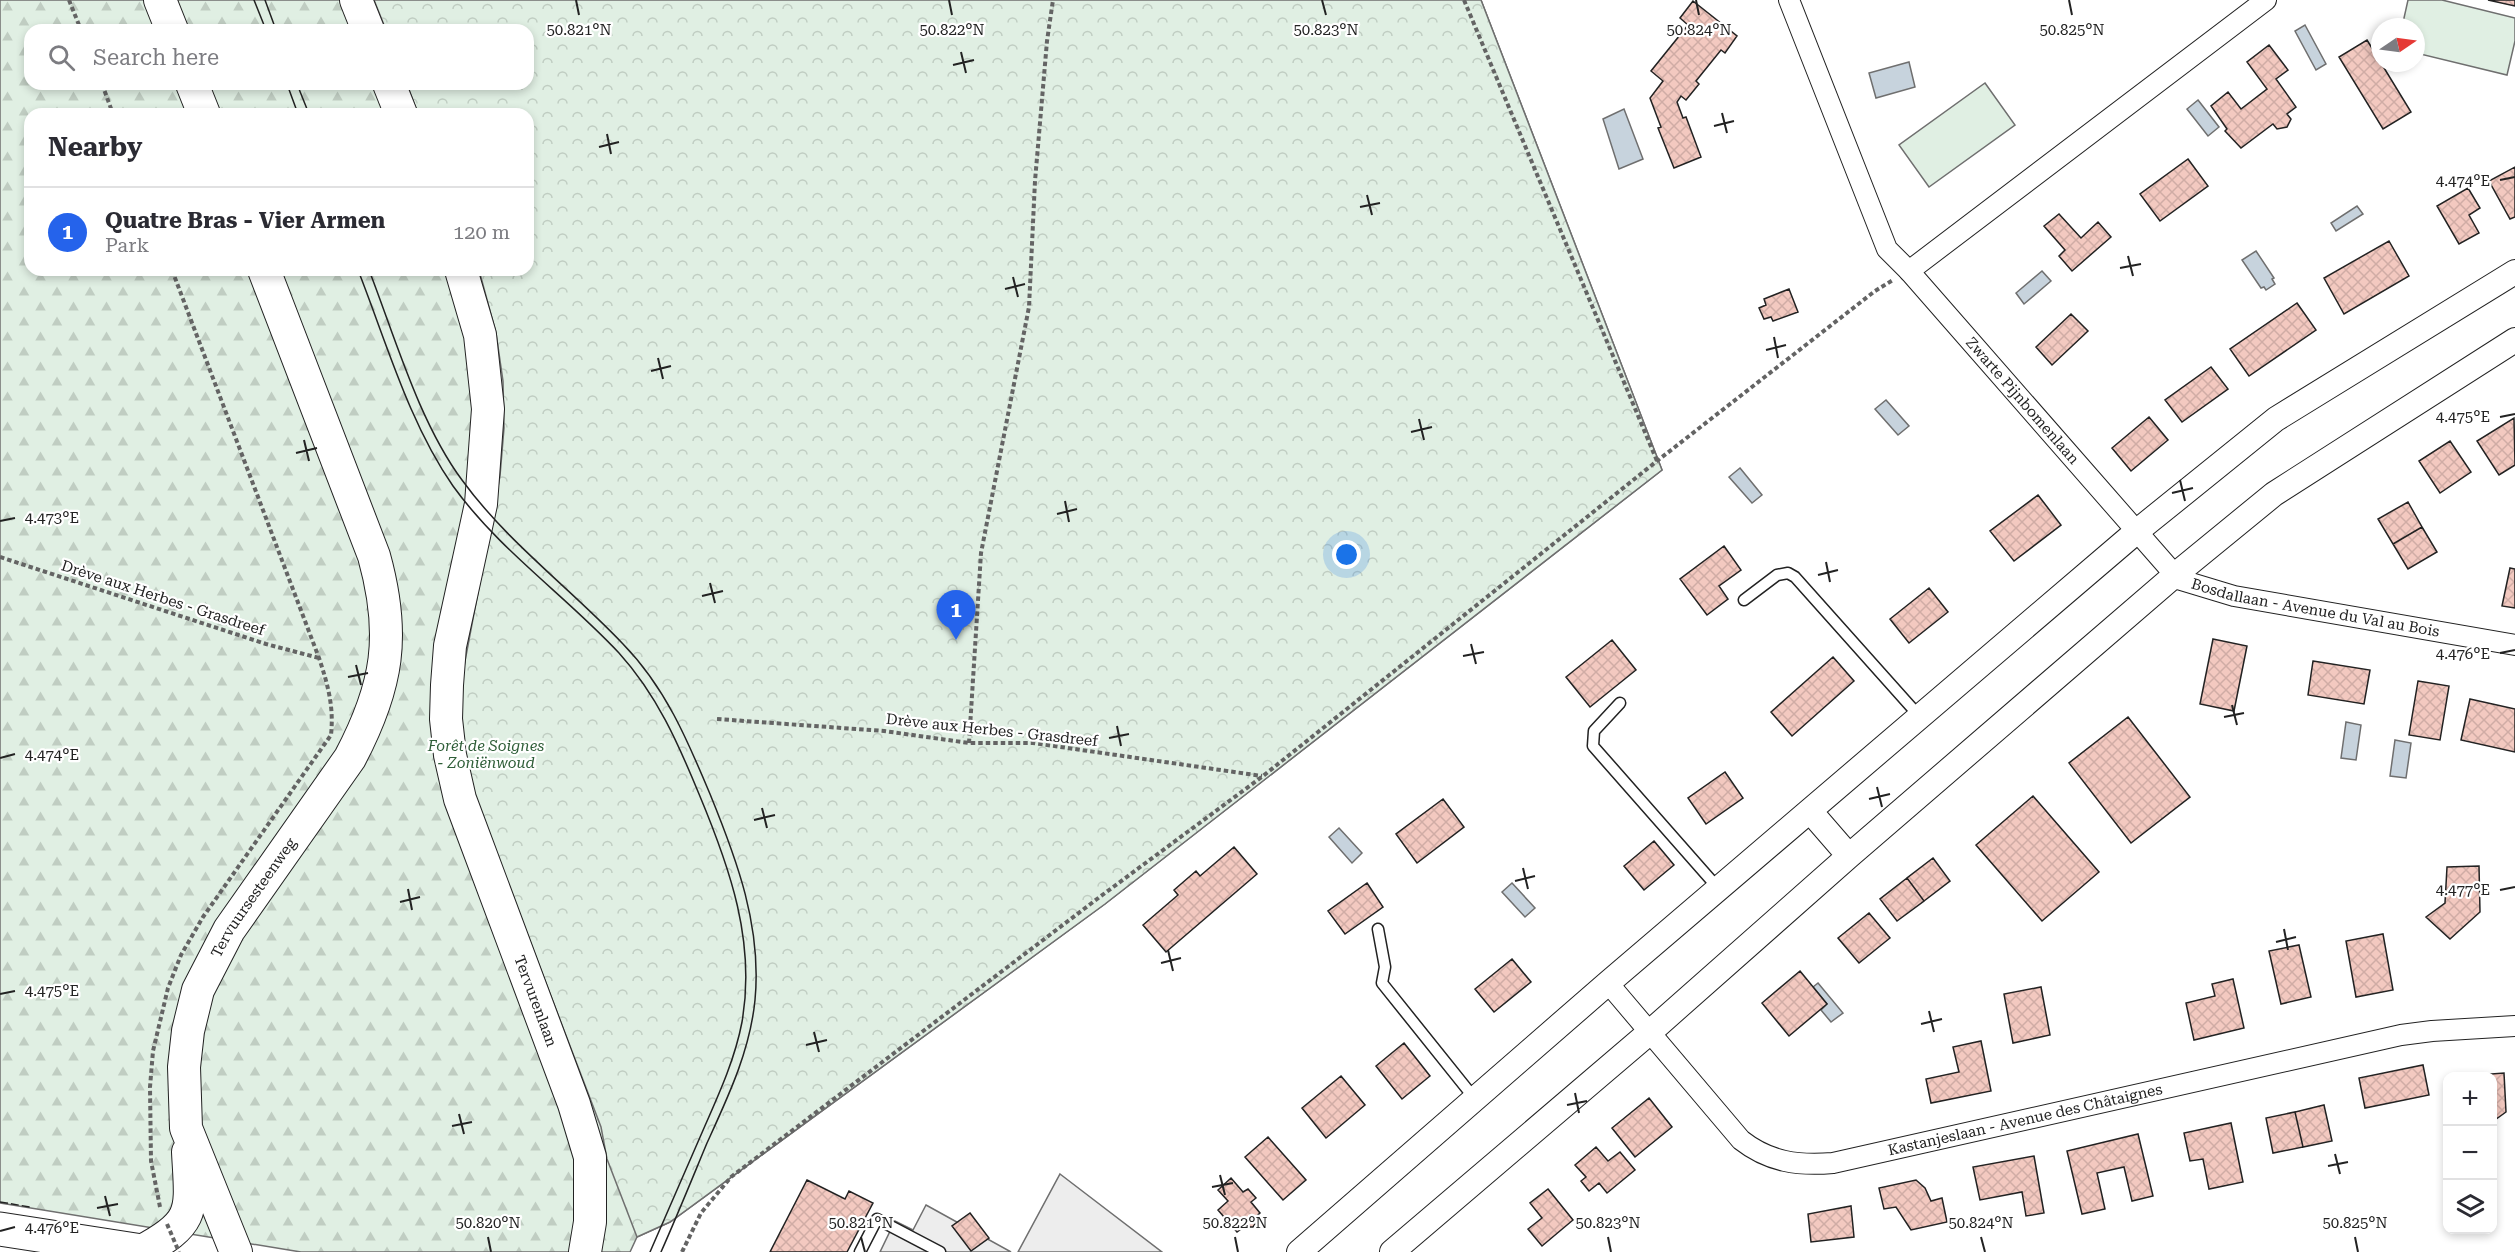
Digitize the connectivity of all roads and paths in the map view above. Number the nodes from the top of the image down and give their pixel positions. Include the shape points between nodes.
1 (69, 0) edge
2 (160, 0) edge
3 (356, 0) edge
4 (1053, 0) edge
5 (1464, 0) edge
6 (1789, 0) edge
7 (2266, 0) edge
8 (79, 24) edge
9 (170, 24) edge
10 (366, 24) edge
11 (104, 90) edge
12 (194, 90) edge
13 (391, 90) edge
14 (111, 108) edge
15 (202, 108) edge
16 (399, 108) edge
17 (1909, 271) junction
18 (2515, 272) edge
19 (174, 276) edge
20 (266, 276) edge
21 (462, 276) edge
22 (2515, 340) edge
23 (1657, 461) junction
24 (2136, 532) junction
25 (0, 557) edge
26 (2175, 575) junction
27 (1744, 600) dead end
28 (2515, 645) edge
29 (319, 658) junction
30 (1620, 703) dead end
31 (1920, 717) junction
32 (717, 719) dead end
33 (969, 743) junction
34 (1263, 776) junction
35 (287, 797) dead end
36 (1810, 811) junction
37 (1849, 856) junction
38 (1718, 888) junction
39 (1378, 929) dead end
40 (1608, 983) junction
41 (2515, 1026) edge
42 (1650, 1032) junction
43 (1476, 1100) junction
44 (186, 1128) junction
45 (167, 1224) dead end
46 (0, 1229) edge
47 (144, 1252) edge
48 (179, 1252) edge
49 (236, 1252) edge
50 (585, 1252) edge
51 (682, 1252) edge
52 (861, 1252) edge
53 (940, 1252) edge
54 (1299, 1252) edge
55 (1392, 1252) edge

1 - 8 path
2 - 9 main road
3 - 10 main road
4 - 33 path via 1035,181 1029,307 981,553
5 - 23 path
6 - 17 street, Zwarte Pijnbomenlaan via 1887,249
7 - 17 street
11 - 14 path
12 - 15 main road
13 - 16 main road
17 - 23 path via 1875,291
17 - 24 street, Zwarte Pijnbomenlaan
18 - 24 street via 2276,419
19 - 29 path
20 - 44 main road, Tervuursesteenweg via 374,556 386,620 385,670 366,728 350,758 229,930 198,990 184,1067
21 - 50 main road, Tervurenlaan via 480,335 488,409 481,504 450,646 446,719 450,755 460,799 574,1104 590,1157 590,1222
22 - 26 street via 2274,494
23 - 34 path
24 - 26 street, Bosdallaan - Avenue du Val au Bois
24 - 31 street
25 - 29 path, Drève aux Herbes - Grasdreef
26 - 28 street, Bosdallaan - Avenue du Val au Bois via 2234,596
26 - 37 street
27 - 31 lane via 1777,575 1788,573 1795,577
29 - 35 path via 333,713 331,735
30 - 38 lane via 1594,731 1593,746
31 - 36 street
32 - 33 path, Drève aux Herbes - Grasdreef via 884,731
33 - 34 path, Drève aux Herbes - Grasdreef via 1033,743
34 - 51 path via 731,1177 701,1213
36 - 37 street
36 - 38 street
37 - 42 street
38 - 40 street
39 - 43 lane via 1385,967 1382,982
40 - 42 street, Kastanjeslaan - Avenue des Châtaignes
40 - 43 street
41 - 42 street, Kastanjeslaan - Avenue des Châtaignes via 2401,1035 1833,1163 1809,1165 1770,1158 1741,1140
42 - 55 street
43 - 54 street
44 - 47 main road via 190,1197 185,1220 167,1238
44 - 49 main road, Tervuursesteenweg
45 - 48 path, bridge
46 - 47 highway
52 - 53 lane via 877,1219

